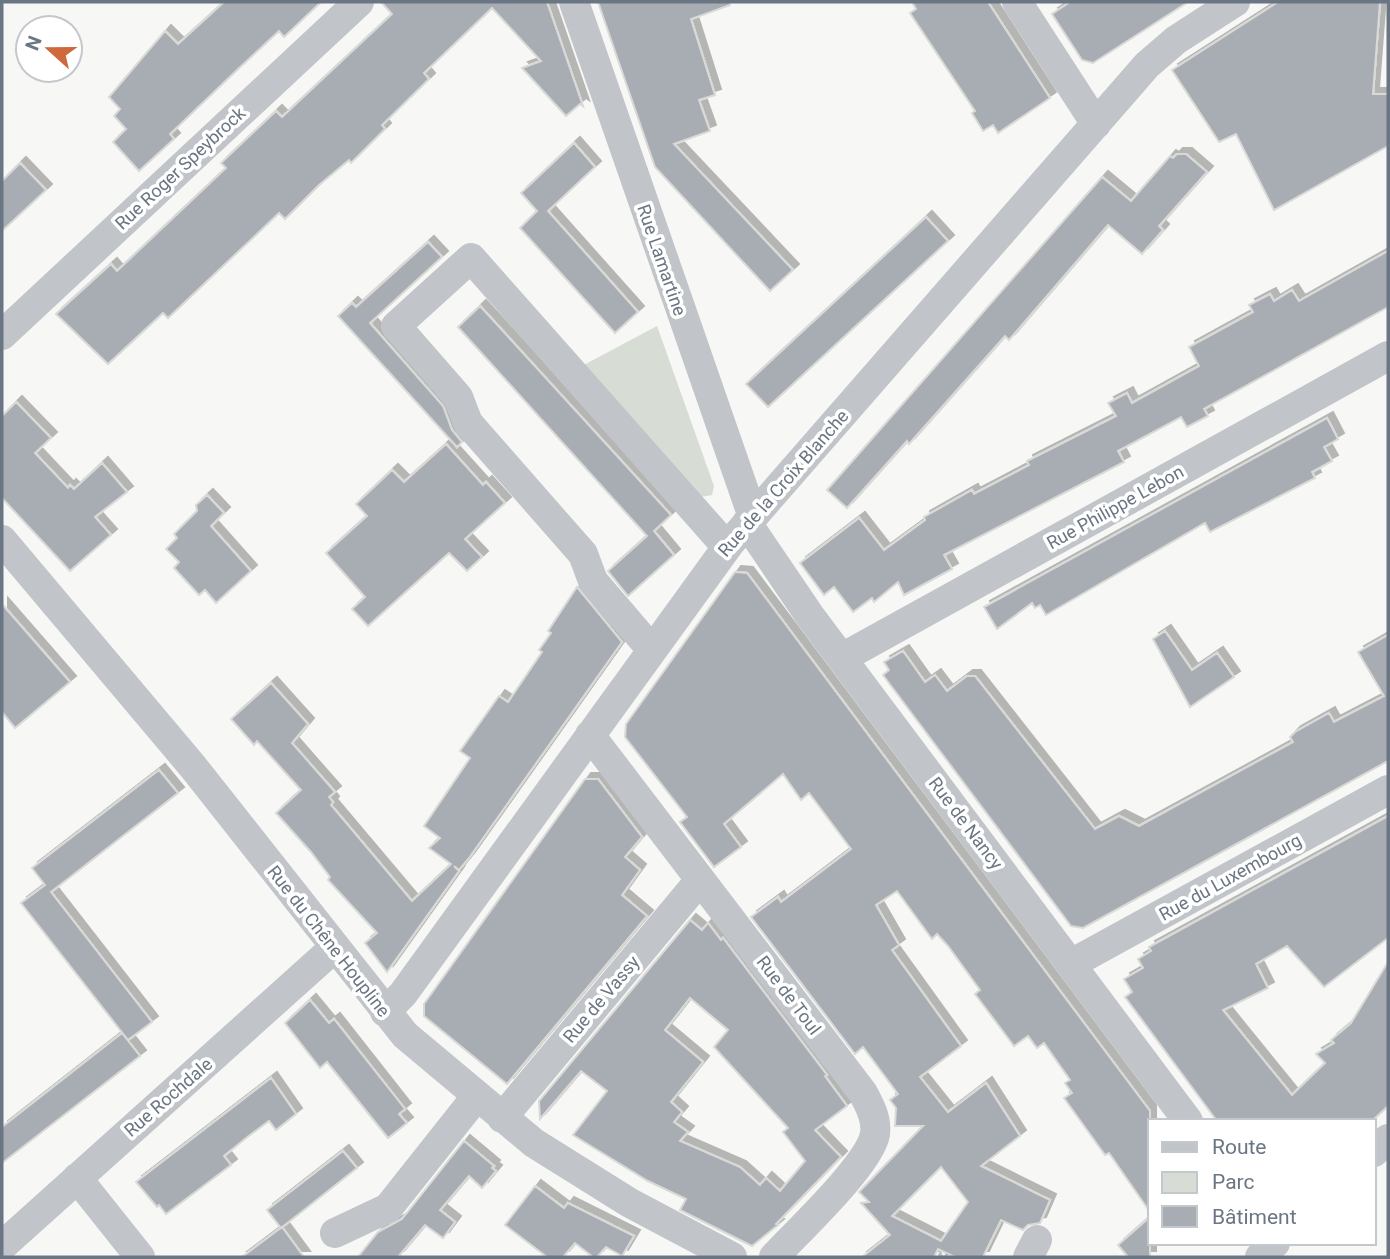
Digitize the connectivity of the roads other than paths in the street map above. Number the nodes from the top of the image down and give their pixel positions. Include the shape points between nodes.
1 (359, 2) edge
2 (574, 2) edge
3 (1017, 2) edge
4 (1235, 2) edge
5 (1096, 124) junction
6 (2, 335) edge
7 (1388, 356) edge
8 (750, 520) junction
9 (2, 540) edge
10 (727, 547) junction
11 (652, 650) junction
12 (842, 658) junction
13 (590, 735) junction
14 (1388, 790) edge
15 (700, 880) junction
16 (334, 948) junction
17 (1071, 964) junction
18 (385, 1012) junction
19 (476, 1097) junction
20 (502, 1118) junction
21 (1187, 1119) edge
22 (76, 1178) junction
23 (335, 1233) dead end
24 (1273, 1245) edge
25 (2, 1246) edge
26 (694, 1249) edge
27 (140, 1257) edge
28 (732, 1257) edge
29 (774, 1257) edge
30 (1260, 1257) edge

1 - 6 street, Rue Roger Speybrock
2 - 8 street, Rue Lamartine
3 - 5 street
4 - 5 street, Rue de la Croix Blanche via 1159,54
5 - 8 street, Rue de la Croix Blanche
7 - 12 street, Rue Philippe Lebon
8 - 10 street, Rue de la Croix Blanche
8 - 12 street, Rue de Nancy
9 - 16 street, Rue du Chêne Houpline via 194,768
10 - 11 street, Rue de la Croix Blanche
10 - 11 street via 471,258 396,326 458,397 468,423 583,554 593,581
11 - 13 street, Rue de la Croix Blanche
12 - 17 street, Rue de Nancy
13 - 15 street, Rue de Toul
13 - 18 street, Rue de la Croix Blanche via 403,994
14 - 17 street, Rue du Luxembourg
15 - 20 street, Rue de Vassy
15 - 29 street, Rue de Toul via 863,1093 876,1124 859,1164
16 - 18 street, Rue du Chêne Houpline
16 - 22 street, Rue Rochdale
17 - 21 street, Rue de Nancy
18 - 19 street, Rue du Chêne Houpline
19 - 20 street, Rue du Chêne Houpline
19 - 23 street via 388,1208
20 - 26 street, Rue du Chêne Houpline
22 - 25 street, Rue Rochdale
22 - 27 street
24 - 30 street
26 - 28 street, Rue du Chêne Houpline

